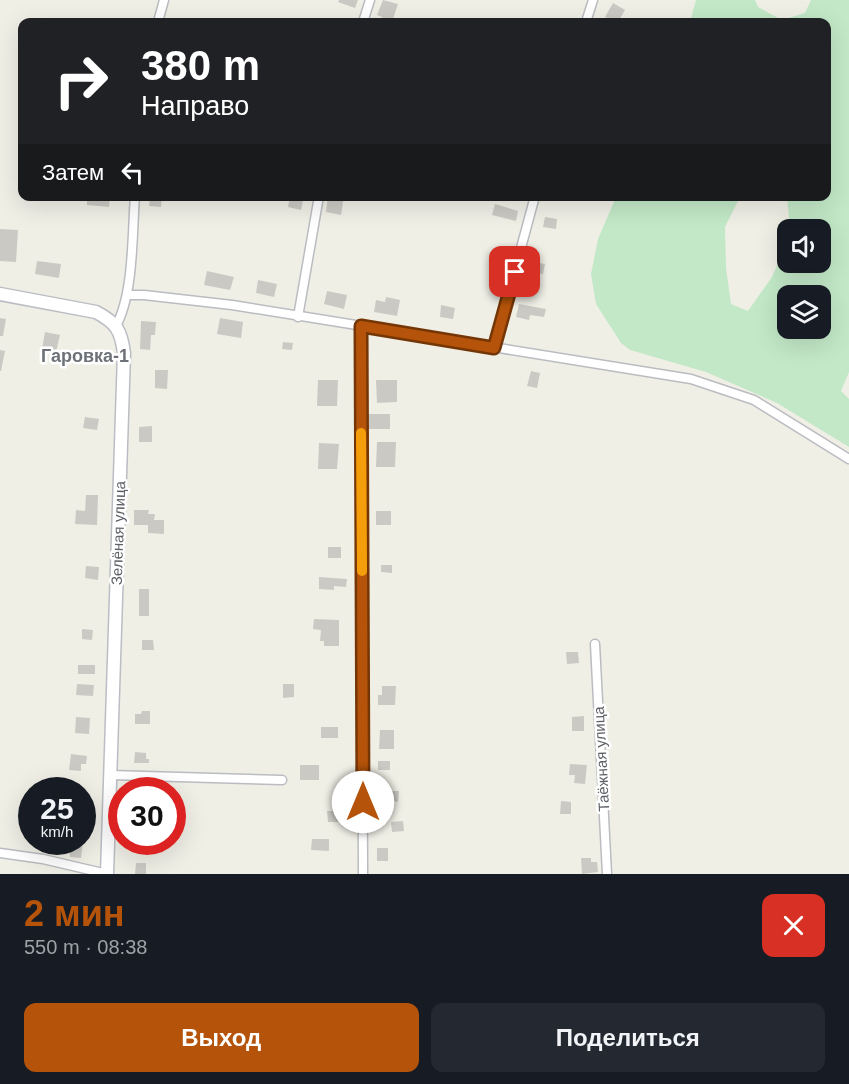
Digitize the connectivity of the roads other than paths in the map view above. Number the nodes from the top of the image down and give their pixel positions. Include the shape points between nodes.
1 (164, 0) edge
2 (370, 0) edge
3 (593, 0) edge
4 (159, 18) edge
5 (364, 18) edge
6 (587, 18) edge
7 (135, 201) edge
8 (318, 201) edge
9 (534, 201) edge
10 (0, 294) edge
11 (127, 295) junction
12 (298, 316) junction
13 (116, 326) junction
14 (361, 326) junction
15 (494, 348) junction
16 (849, 459) edge
17 (595, 644) dead end
18 (110, 775) junction
19 (282, 780) dead end
20 (0, 853) edge
21 (107, 874) edge
22 (363, 874) edge
23 (607, 874) edge

1 - 4 street
2 - 5 street
3 - 6 street
7 - 11 street
8 - 12 street
9 - 15 street
10 - 13 main road via 96,312
11 - 12 street via 201,301
11 - 13 street
12 - 14 street
13 - 18 main road, Зелёная улица via 124,353
14 - 15 street
14 - 22 street
15 - 16 street via 720,388 754,400
17 - 23 street, Таёжная улица
18 - 19 street
18 - 21 main road, Зелёная улица
20 - 21 street

